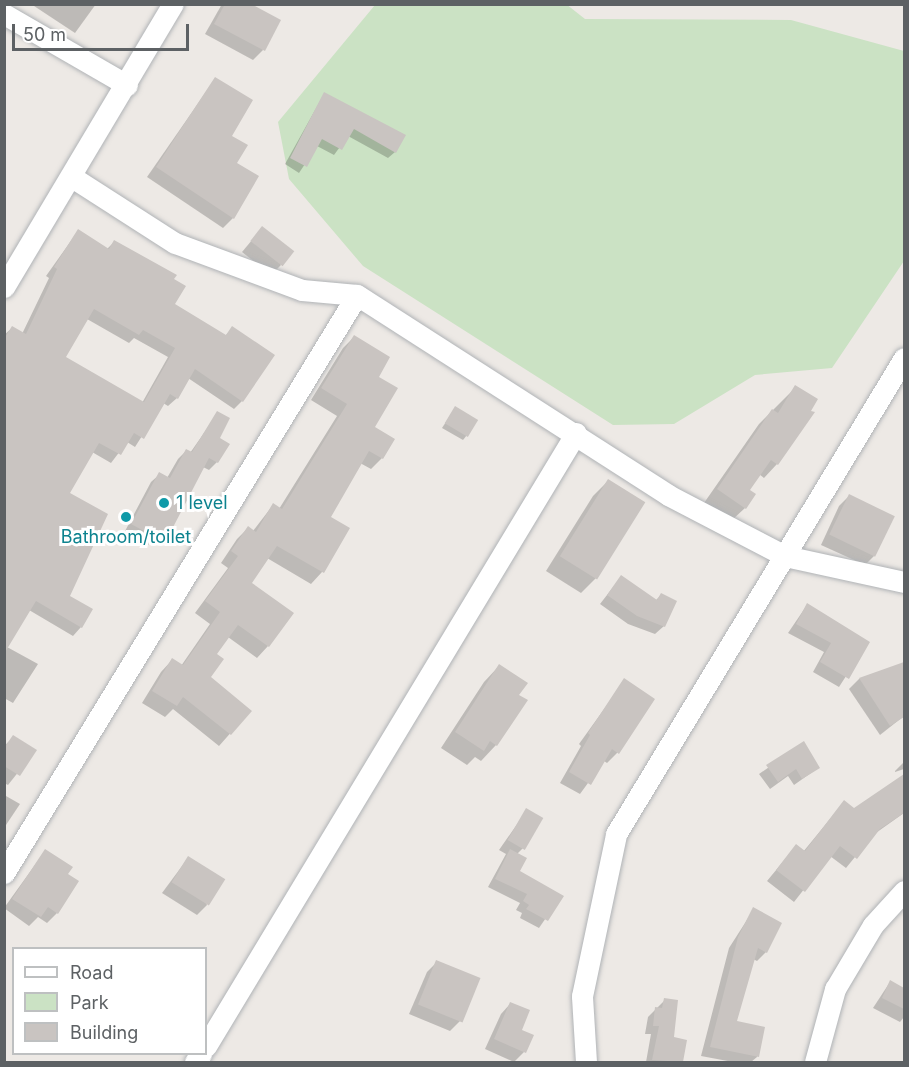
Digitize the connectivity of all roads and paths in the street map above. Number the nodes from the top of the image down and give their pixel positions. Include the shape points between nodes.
1 (173, 4) edge
2 (4, 14) edge
3 (127, 85) junction
4 (72, 177) junction
5 (4, 287) edge
6 (357, 295) junction
7 (904, 358) edge
8 (576, 433) junction
9 (785, 556) junction
10 (904, 582) edge
11 (4, 873) edge
12 (904, 891) edge
13 (207, 1044) edge
14 (586, 1062) edge
15 (815, 1062) edge

1 - 3 street
2 - 3 street
3 - 4 street
4 - 5 street
4 - 6 street via 175,243 302,290
6 - 8 street
6 - 11 street
7 - 9 street
8 - 9 street via 668,495
8 - 13 street
9 - 10 street
9 - 14 street via 616,834 582,996
12 - 15 street via 873,925 836,989

